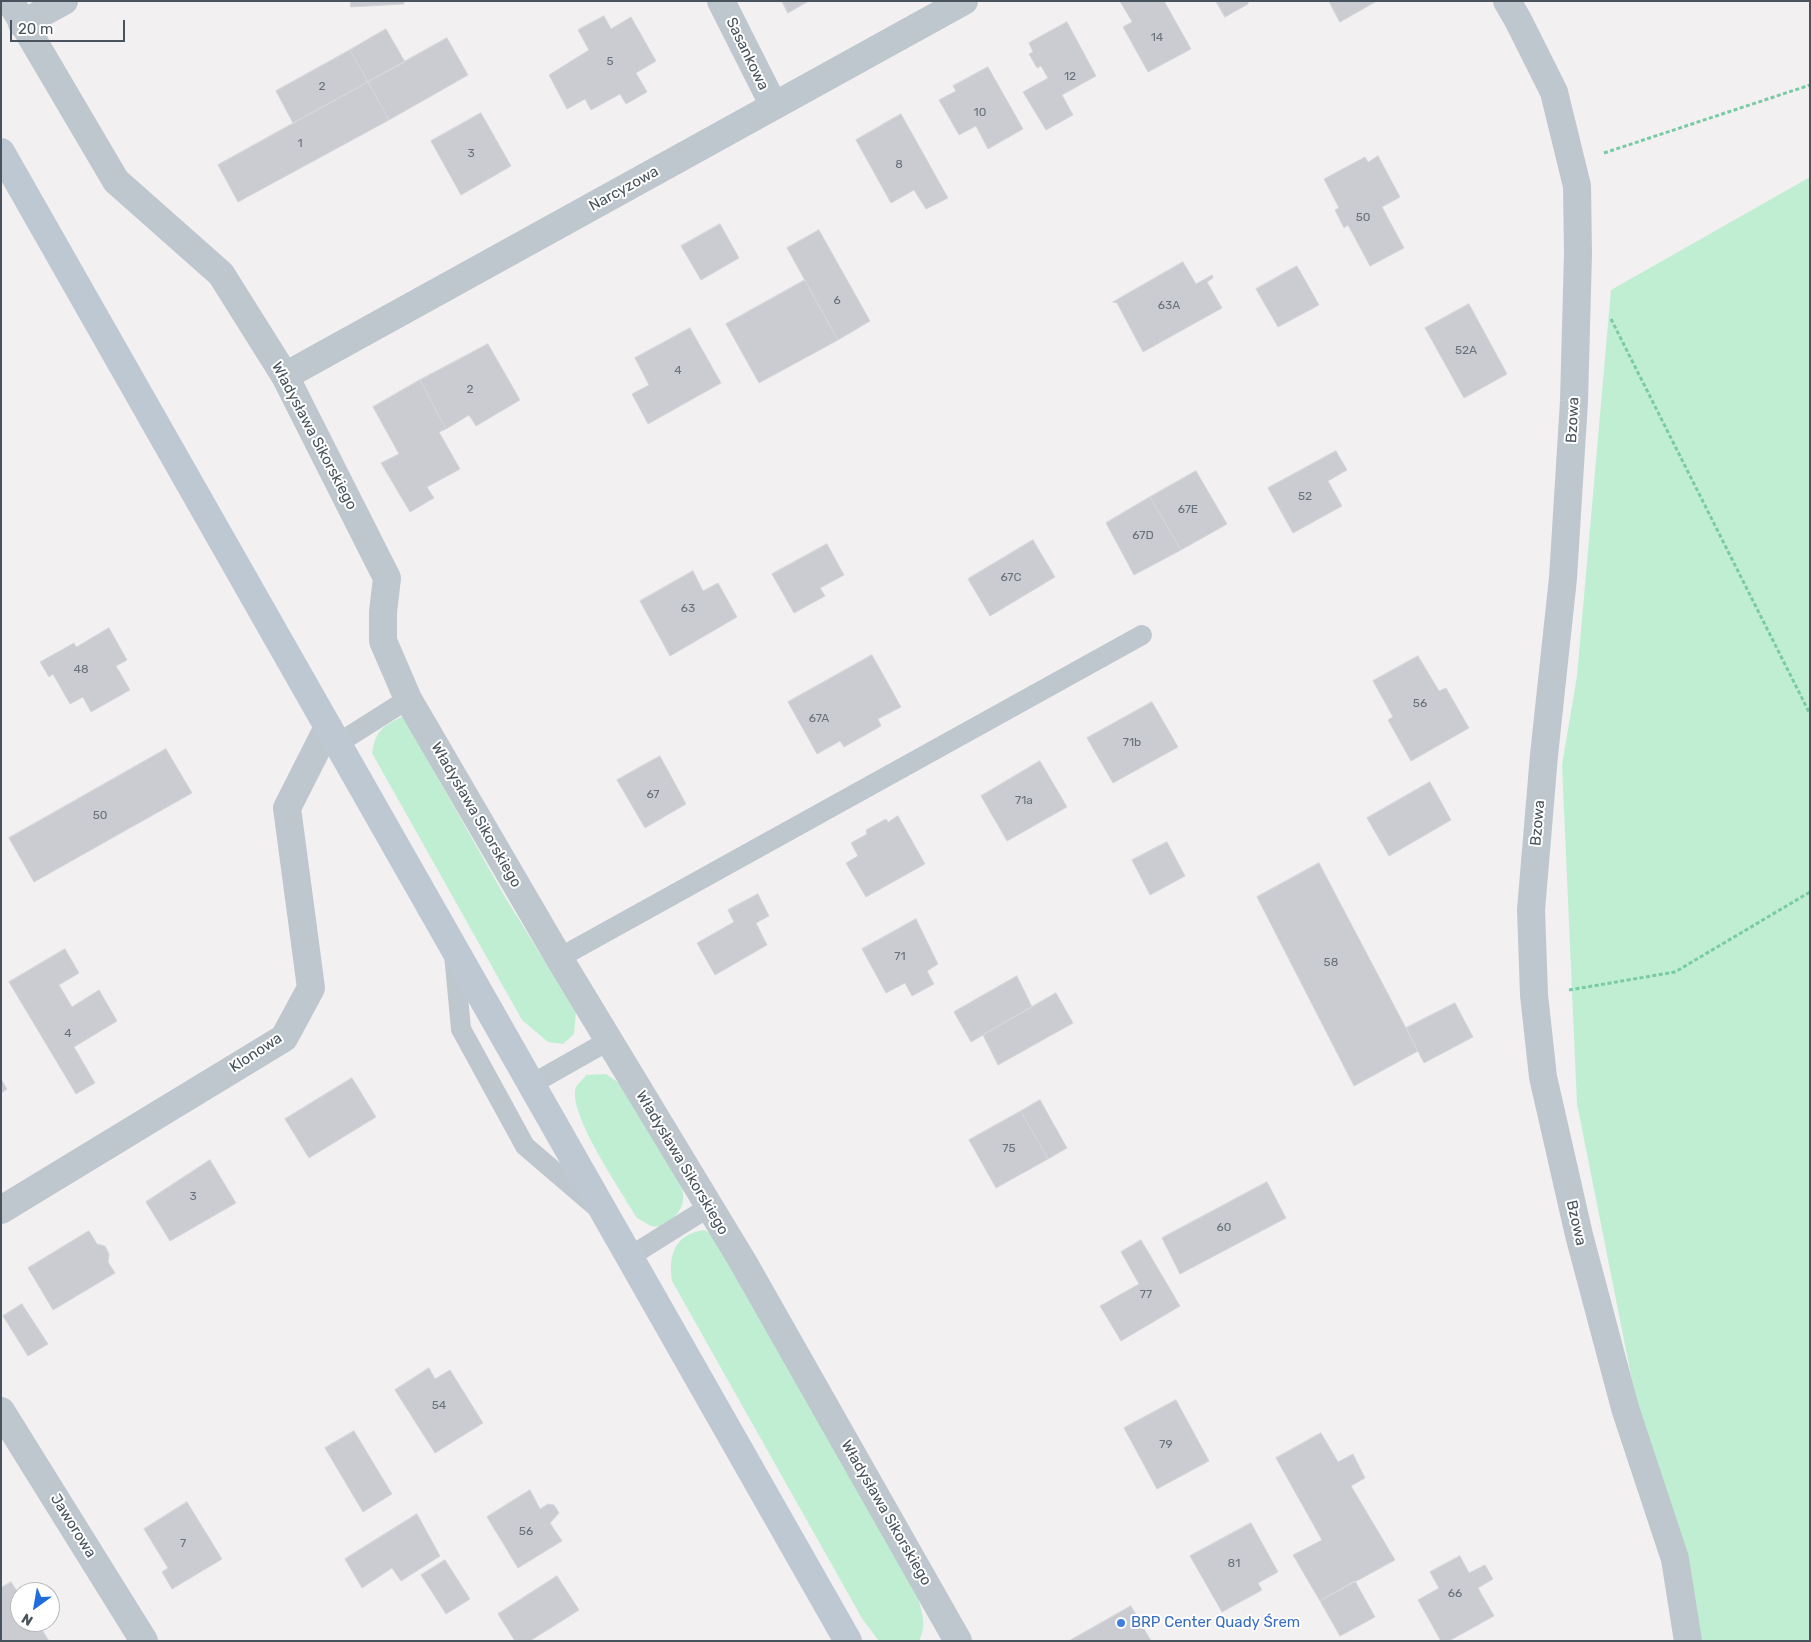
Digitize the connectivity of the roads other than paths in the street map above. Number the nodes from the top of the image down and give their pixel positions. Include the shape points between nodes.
1 (64, 1) edge
2 (721, 1) edge
3 (964, 1) edge
4 (1507, 1) edge
5 (16, 12) edge
6 (774, 106) junction
7 (1, 152) edge
8 (285, 376) junction
9 (1142, 636) dead end
10 (408, 699) junction
11 (333, 736) junction
12 (453, 947) junction
13 (559, 958) junction
14 (608, 1041) junction
15 (532, 1084) junction
16 (709, 1207) junction
17 (1, 1210) edge
18 (604, 1214) junction
19 (629, 1257) junction
20 (1, 1411) edge
21 (957, 1640) edge
22 (144, 1641) edge
23 (848, 1641) edge
24 (1688, 1641) edge

1 - 5 street
2 - 6 street, Sasankowa
3 - 6 street, Narcyzowa
4 - 24 street, Bzowa via 1554,92 1577,186 1574,401 1563,578 1531,910 1534,995 1542,1078 1625,1408 1675,1560
5 - 8 street, Władysława Sikorskiego via 116,181 221,274
6 - 8 street, Narcyzowa
7 - 11 main road
8 - 10 street, Władysława Sikorskiego via 388,578 383,641
9 - 13 lane
10 - 11 lane
10 - 13 street, Władysława Sikorskiego
11 - 12 main road
11 - 17 street, Klonowa via 287,808 311,988 284,1038
12 - 15 main road
12 - 18 lane via 461,1029 524,1146
13 - 14 street, Władysława Sikorskiego
14 - 15 lane
14 - 16 street, Władysława Sikorskiego
15 - 18 main road
16 - 19 lane
16 - 21 street, Władysława Sikorskiego
18 - 19 main road
19 - 23 main road
20 - 22 street, Jaworowa

